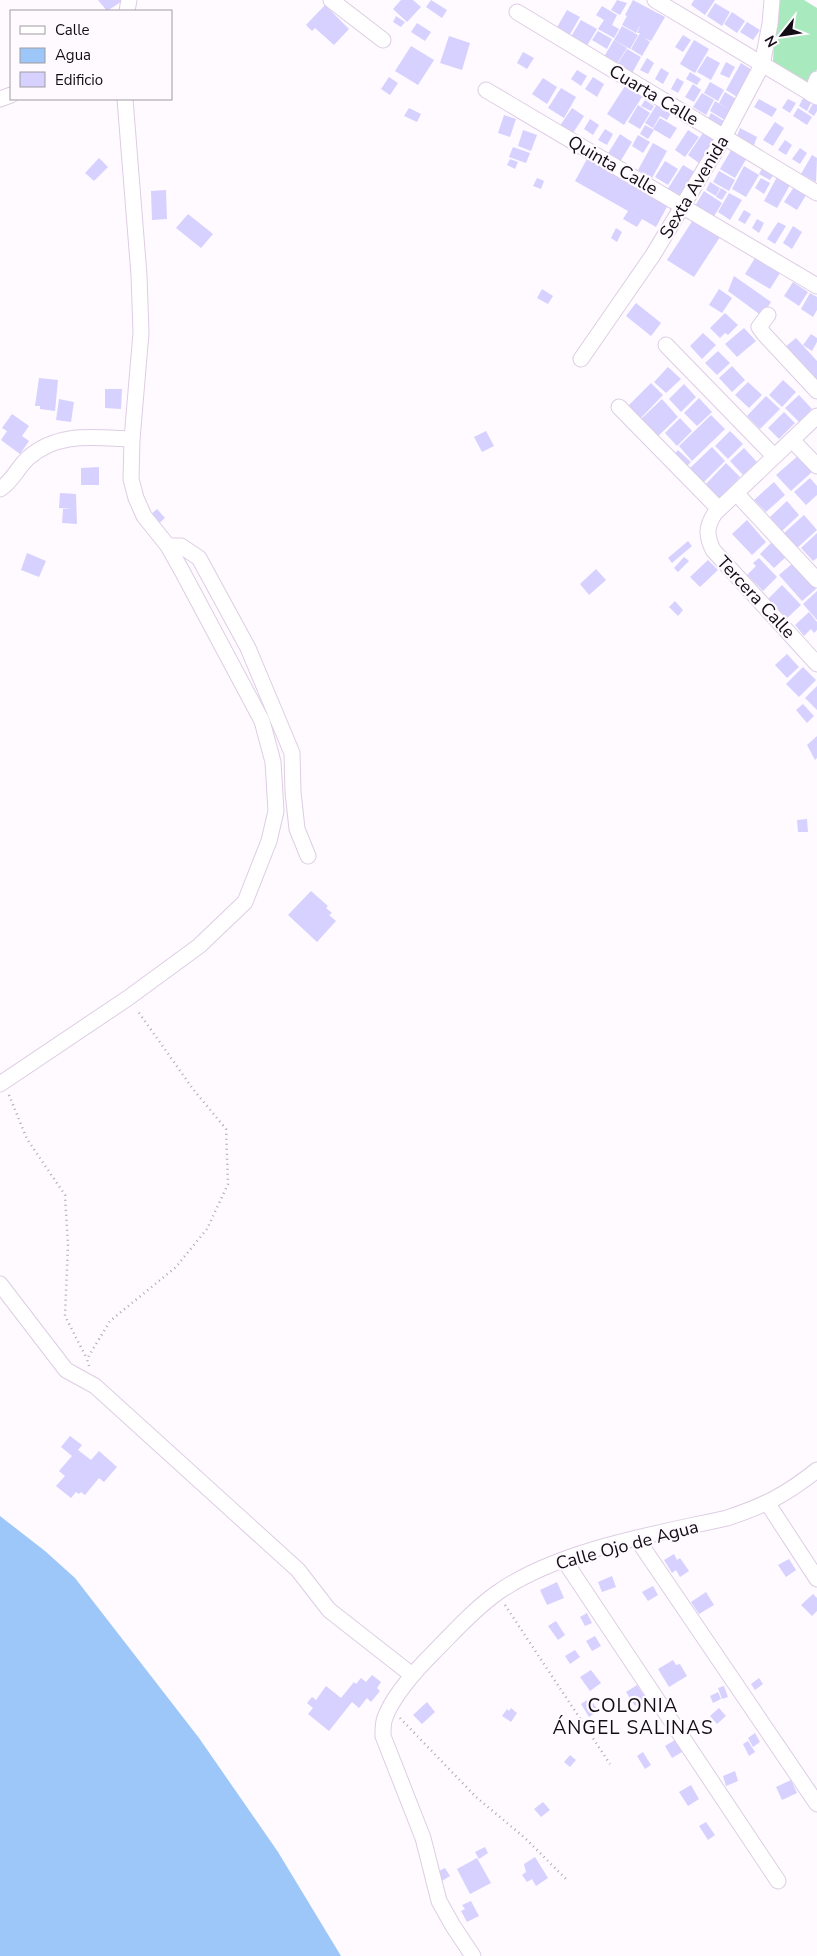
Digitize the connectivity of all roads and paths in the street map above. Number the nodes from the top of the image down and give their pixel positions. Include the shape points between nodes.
1 (331, 0) edge
2 (655, 0) edge
3 (772, 0) edge
4 (517, 12) dead end
5 (383, 40) dead end
6 (762, 66) junction
7 (817, 79) edge
8 (486, 90) dead end
9 (814, 95) edge
10 (125, 100) edge
11 (724, 137) junction
12 (817, 193) edge
13 (683, 206) junction
14 (817, 286) edge
15 (768, 315) dead end
16 (666, 345) dead end
17 (581, 359) dead end
18 (817, 391) edge
19 (620, 407) dead end
20 (817, 416) edge
21 (132, 439) junction
22 (792, 440) junction
23 (774, 456) junction
24 (817, 466) edge
25 (0, 489) edge
26 (736, 493) junction
27 (719, 510) junction
28 (168, 546) junction
29 (817, 580) edge
30 (817, 664) edge
31 (308, 856) dead end
32 (128, 998) junction
33 (16, 1073) junction
34 (0, 1084) edge
35 (0, 1284) edge
36 (87, 1359) junction
37 (94, 1386) junction
38 (817, 1470) edge
39 (768, 1504) junction
40 (637, 1539) junction
41 (564, 1560) junction
42 (817, 1579) edge
43 (497, 1594) junction
44 (412, 1676) junction
45 (390, 1708) junction
46 (610, 1764) dead end
47 (817, 1804) edge
48 (568, 1881) dead end
49 (778, 1881) dead end
50 (473, 1956) edge

1 - 5 street
2 - 6 street
3 - 6 street, Sexta Avenida
4 - 11 street, Cuarta Calle
6 - 9 street
6 - 11 street, Sexta Avenida
7 - 9 street
8 - 13 street, Quinta Calle
10 - 21 street via 141,333
11 - 12 street, Cuarta Calle
11 - 13 street, Sexta Avenida
13 - 14 street, Quinta Calle
13 - 17 street, Sexta Avenida
15 - 18 street via 759,327
16 - 23 street
19 - 27 street
20 - 22 street
21 - 25 street via 70,438 49,444 29,457 7,485
21 - 28 street via 131,479 136,498 144,516
22 - 23 street
22 - 24 street
23 - 26 street
26 - 27 street
26 - 29 street
27 - 30 street, Tercera Calle via 708,523 707,534 713,550
28 - 31 street via 181,546 199,558 248,648 292,753 297,829
28 - 32 street via 262,721 273,762 276,811 269,841 246,902 199,946
32 - 33 street
32 - 36 path via 226,1129 228,1184 207,1229 183,1259 110,1321
33 - 34 street
33 - 36 path via 8,1097 26,1139 65,1195 68,1245 65,1316
35 - 37 street via 66,1370
36 - 37 path
37 - 44 street via 298,1570 329,1610
38 - 39 street, Calle Ojo de Agua
39 - 40 street, Calle Ojo de Agua via 728,1518
39 - 42 street
40 - 41 street, Calle Ojo de Agua
40 - 47 street
41 - 43 street, Calle Ojo de Agua via 529,1574
41 - 49 street
43 - 44 street, Calle Ojo de Agua via 464,1621
43 - 46 path
44 - 45 street, Calle Ojo de Agua
45 - 48 path via 476,1797 525,1838
45 - 50 street, Calle Ojo de Agua via 384,1721 383,1736 423,1838 439,1901

